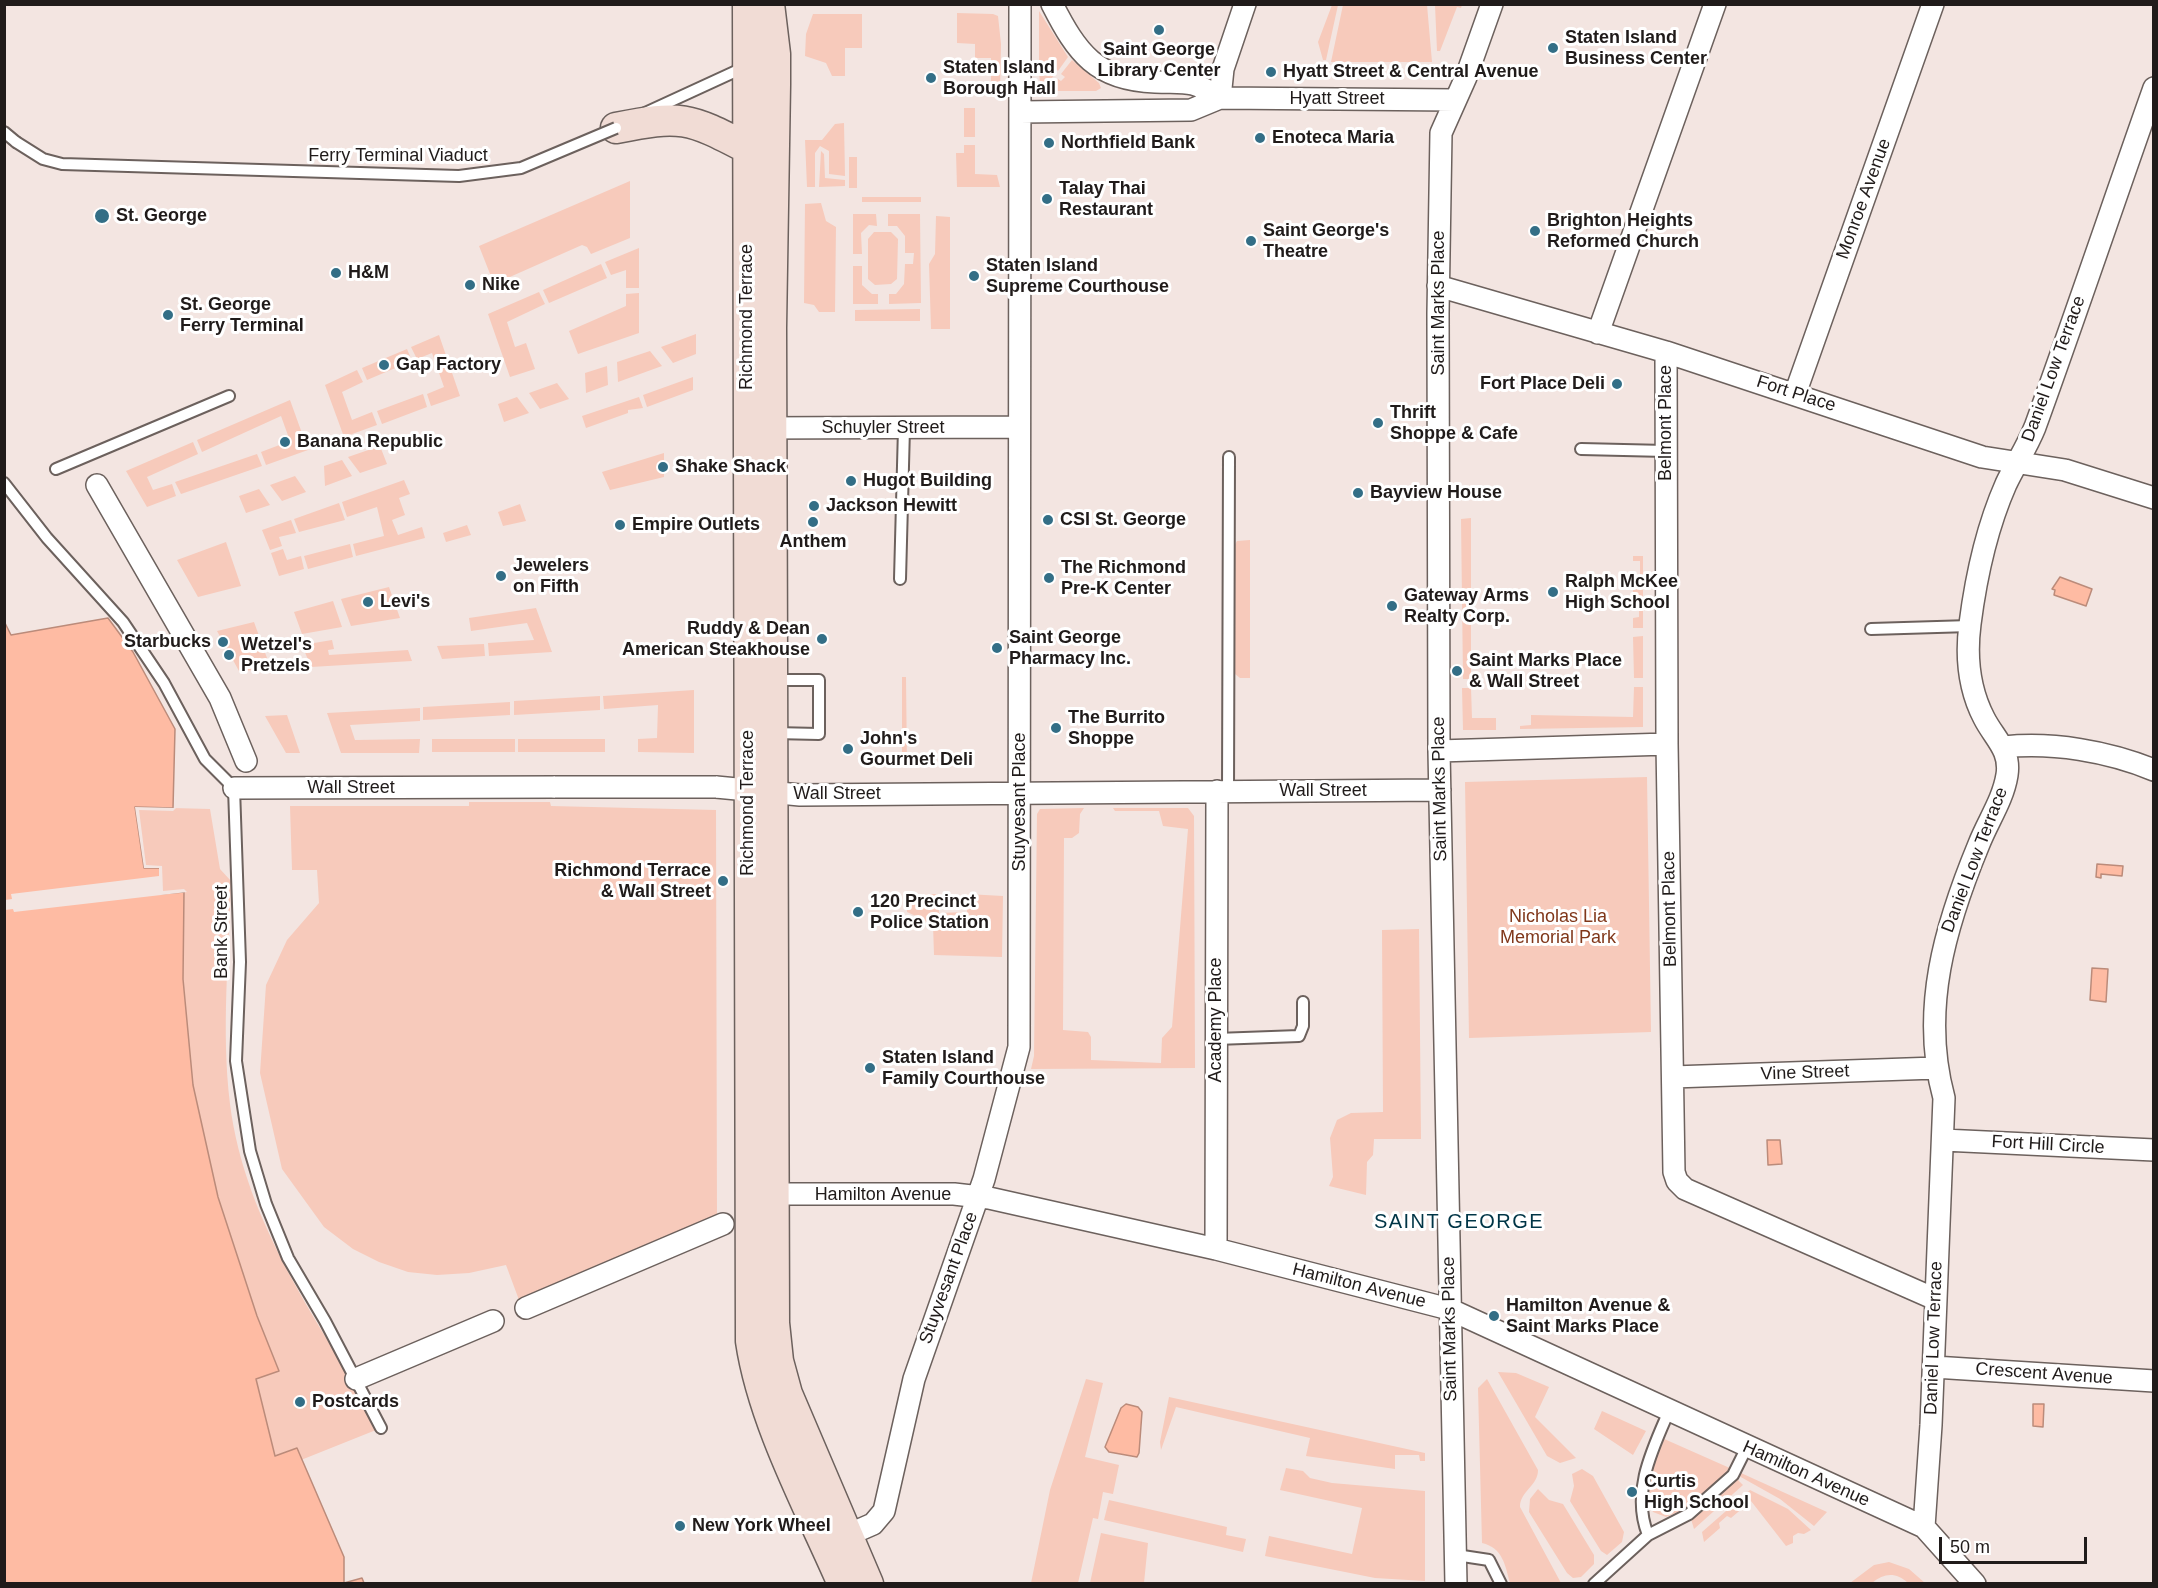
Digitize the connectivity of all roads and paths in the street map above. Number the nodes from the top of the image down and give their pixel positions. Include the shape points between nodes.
1 (748, 4) edge
2 (769, 4) edge
3 (789, 4) edge
4 (1020, 4) edge
5 (1052, 4) edge
6 (1245, 4) edge
7 (1492, 4) edge
8 (1715, 4) edge
9 (1933, 4) edge
10 (761, 60) junction
11 (2154, 88) edge
12 (1220, 98) junction
13 (1455, 100) junction
14 (682, 107) junction
15 (1020, 112) junction
16 (616, 128) joint
17 (4, 132) edge
18 (747, 148) junction
19 (1438, 286) junction
20 (1598, 333) junction
21 (1666, 352) junction
22 (1795, 394) junction
23 (229, 396) dead end
24 (1019, 427) junction
25 (759, 428) junction
26 (904, 428) junction
27 (1581, 449) dead end
28 (1666, 451) junction
29 (1229, 457) dead end
30 (2017, 463) junction
31 (57, 469) dead end
32 (97, 485) dead end
33 (10, 486) edge
34 (2154, 498) edge
35 (900, 579) dead end
36 (1970, 626) junction
37 (1871, 629) dead end
38 (771, 680) junction
39 (771, 733) junction
40 (1667, 744) junction
41 (2004, 747) junction
42 (1439, 751) junction
43 (246, 761) dead end
44 (2154, 770) edge
45 (234, 788) junction
46 (1440, 790) junction
47 (760, 791) junction
48 (1222, 791) junction
49 (1020, 793) junction
50 (1303, 1002) dead end
51 (1216, 1039) junction
52 (1936, 1068) junction
53 (1673, 1077) junction
54 (1943, 1140) junction
55 (2154, 1150) edge
56 (761, 1194) junction
57 (978, 1196) junction
58 (723, 1224) dead end
59 (1216, 1249) junction
60 (1935, 1299) junction
61 (526, 1308) dead end
62 (1449, 1309) junction
63 (493, 1322) dead end
64 (1934, 1367) junction
65 (356, 1379) junction
66 (2154, 1381) edge
67 (1669, 1411) junction
68 (381, 1428) dead end
69 (1746, 1447) junction
70 (1924, 1527) junction
71 (1648, 1535) junction
72 (837, 1540) junction
73 (1456, 1555) junction
74 (843, 1584) edge
75 (868, 1584) edge
76 (1456, 1584) edge
77 (1501, 1584) edge
78 (1594, 1584) edge
79 (1975, 1584) edge

1 - 10 main road, Richmond Terrace
2 - 10 main road
3 - 10 main road
4 - 15 street, Stuyvesant Place
5 - 12 street via 1070,39 1096,66 1137,80 1194,82
6 - 12 street via 1223,69
7 - 13 street, Saint Marks Place
8 - 20 street
9 - 22 street, Monroe Avenue
10 - 14 lane
10 - 18 main road, Richmond Terrace
10 - 25 main road, Richmond Terrace
11 - 30 street, Daniel Low Terrace via 2033,431
12 - 13 street, Hyatt Street
12 - 15 street, Hyatt Street via 1191,110
13 - 19 street, Saint Marks Place via 1441,134
14 - 16 main road via 660,119
14 - 18 main road via 707,128
15 - 24 street, Stuyvesant Place
16 - 17 lane, Ferry Terminal Viaduct, bridge via 521,168 439,176 62,164 37,156
18 - 25 main road, Richmond Terrace
19 - 20 street, Fort Place
19 - 42 street, Saint Marks Place
20 - 21 street, Fort Place
21 - 22 street, Fort Place
21 - 28 street, Belmont Place
22 - 30 street, Fort Place via 1982,457
23 - 31 lane
24 - 26 street, Schuyler Street
24 - 49 street, Stuyvesant Place
25 - 26 street, Schuyler Street
25 - 38 main road, Richmond Terrace
25 - 47 main road, Richmond Terrace
26 - 35 lane
27 - 28 lane
28 - 40 street, Belmont Place
29 - 48 lane
30 - 34 street, Fort Place via 2065,470
30 - 36 street, Daniel Low Terrace via 2002,493 1984,550
32 - 43 street via 220,698
33 - 45 lane via 47,538 123,622 164,683 205,759
36 - 37 lane
36 - 41 street, Daniel Low Terrace via 1968,655 1973,691 1984,719
38 - 39 main road, Richmond Terrace
38 - 39 lane via 819,680 819,734
39 - 47 main road, Richmond Terrace
40 - 42 street
40 - 53 street, Belmont Place
41 - 44 street via 2056,746 2098,753
41 - 52 street, Daniel Low Terrace via 2008,771 2005,786 1945,937 1933,1019
42 - 46 street, Saint Marks Place
45 - 47 street, Wall Street, bridge via 716,787
45 - 65 lane, Bank Street via 240,962 236,1061 250,1151 288,1258
46 - 48 street, Wall Street
46 - 62 street, Saint Marks Place
47 - 49 street, Wall Street via 800,795
47 - 56 main road, Richmond Terrace
48 - 49 street, Wall Street
48 - 51 street, Academy Place
49 - 57 street, Stuyvesant Place via 1020,1037
50 - 51 lane via 1299,1035
51 - 59 street, Academy Place
52 - 53 street, Vine Street
52 - 54 street, Daniel Low Terrace via 1944,1098
53 - 60 street, Belmont Place via 1674,1172 1685,1189
54 - 55 street, Fort Hill Circle
54 - 60 street, Daniel Low Terrace
56 - 57 street, Hamilton Avenue
56 - 72 main road, Richmond Terrace via 750,1322 757,1376 772,1418
57 - 59 street, Hamilton Avenue
57 - 72 street, Stuyvesant Place via 914,1379 885,1511 873,1524
58 - 61 street
59 - 62 street, Hamilton Avenue
60 - 64 street, Daniel Low Terrace
62 - 67 street, Hamilton Avenue
62 - 73 street, Saint Marks Place
63 - 65 street
64 - 66 street, Crescent Avenue
64 - 70 street, Daniel Low Terrace
65 - 68 lane, Bank Street
67 - 69 street, Hamilton Avenue
67 - 71 lane via 1645,1474 1640,1508
69 - 70 street, Hamilton Avenue
69 - 71 lane via 1733,1475 1689,1514
70 - 79 street, Hamilton Avenue
71 - 78 lane
72 - 74 main road, Richmond Terrace
72 - 75 main road, Richmond Terrace
73 - 76 street, Saint Marks Place
73 - 77 lane via 1489,1560

